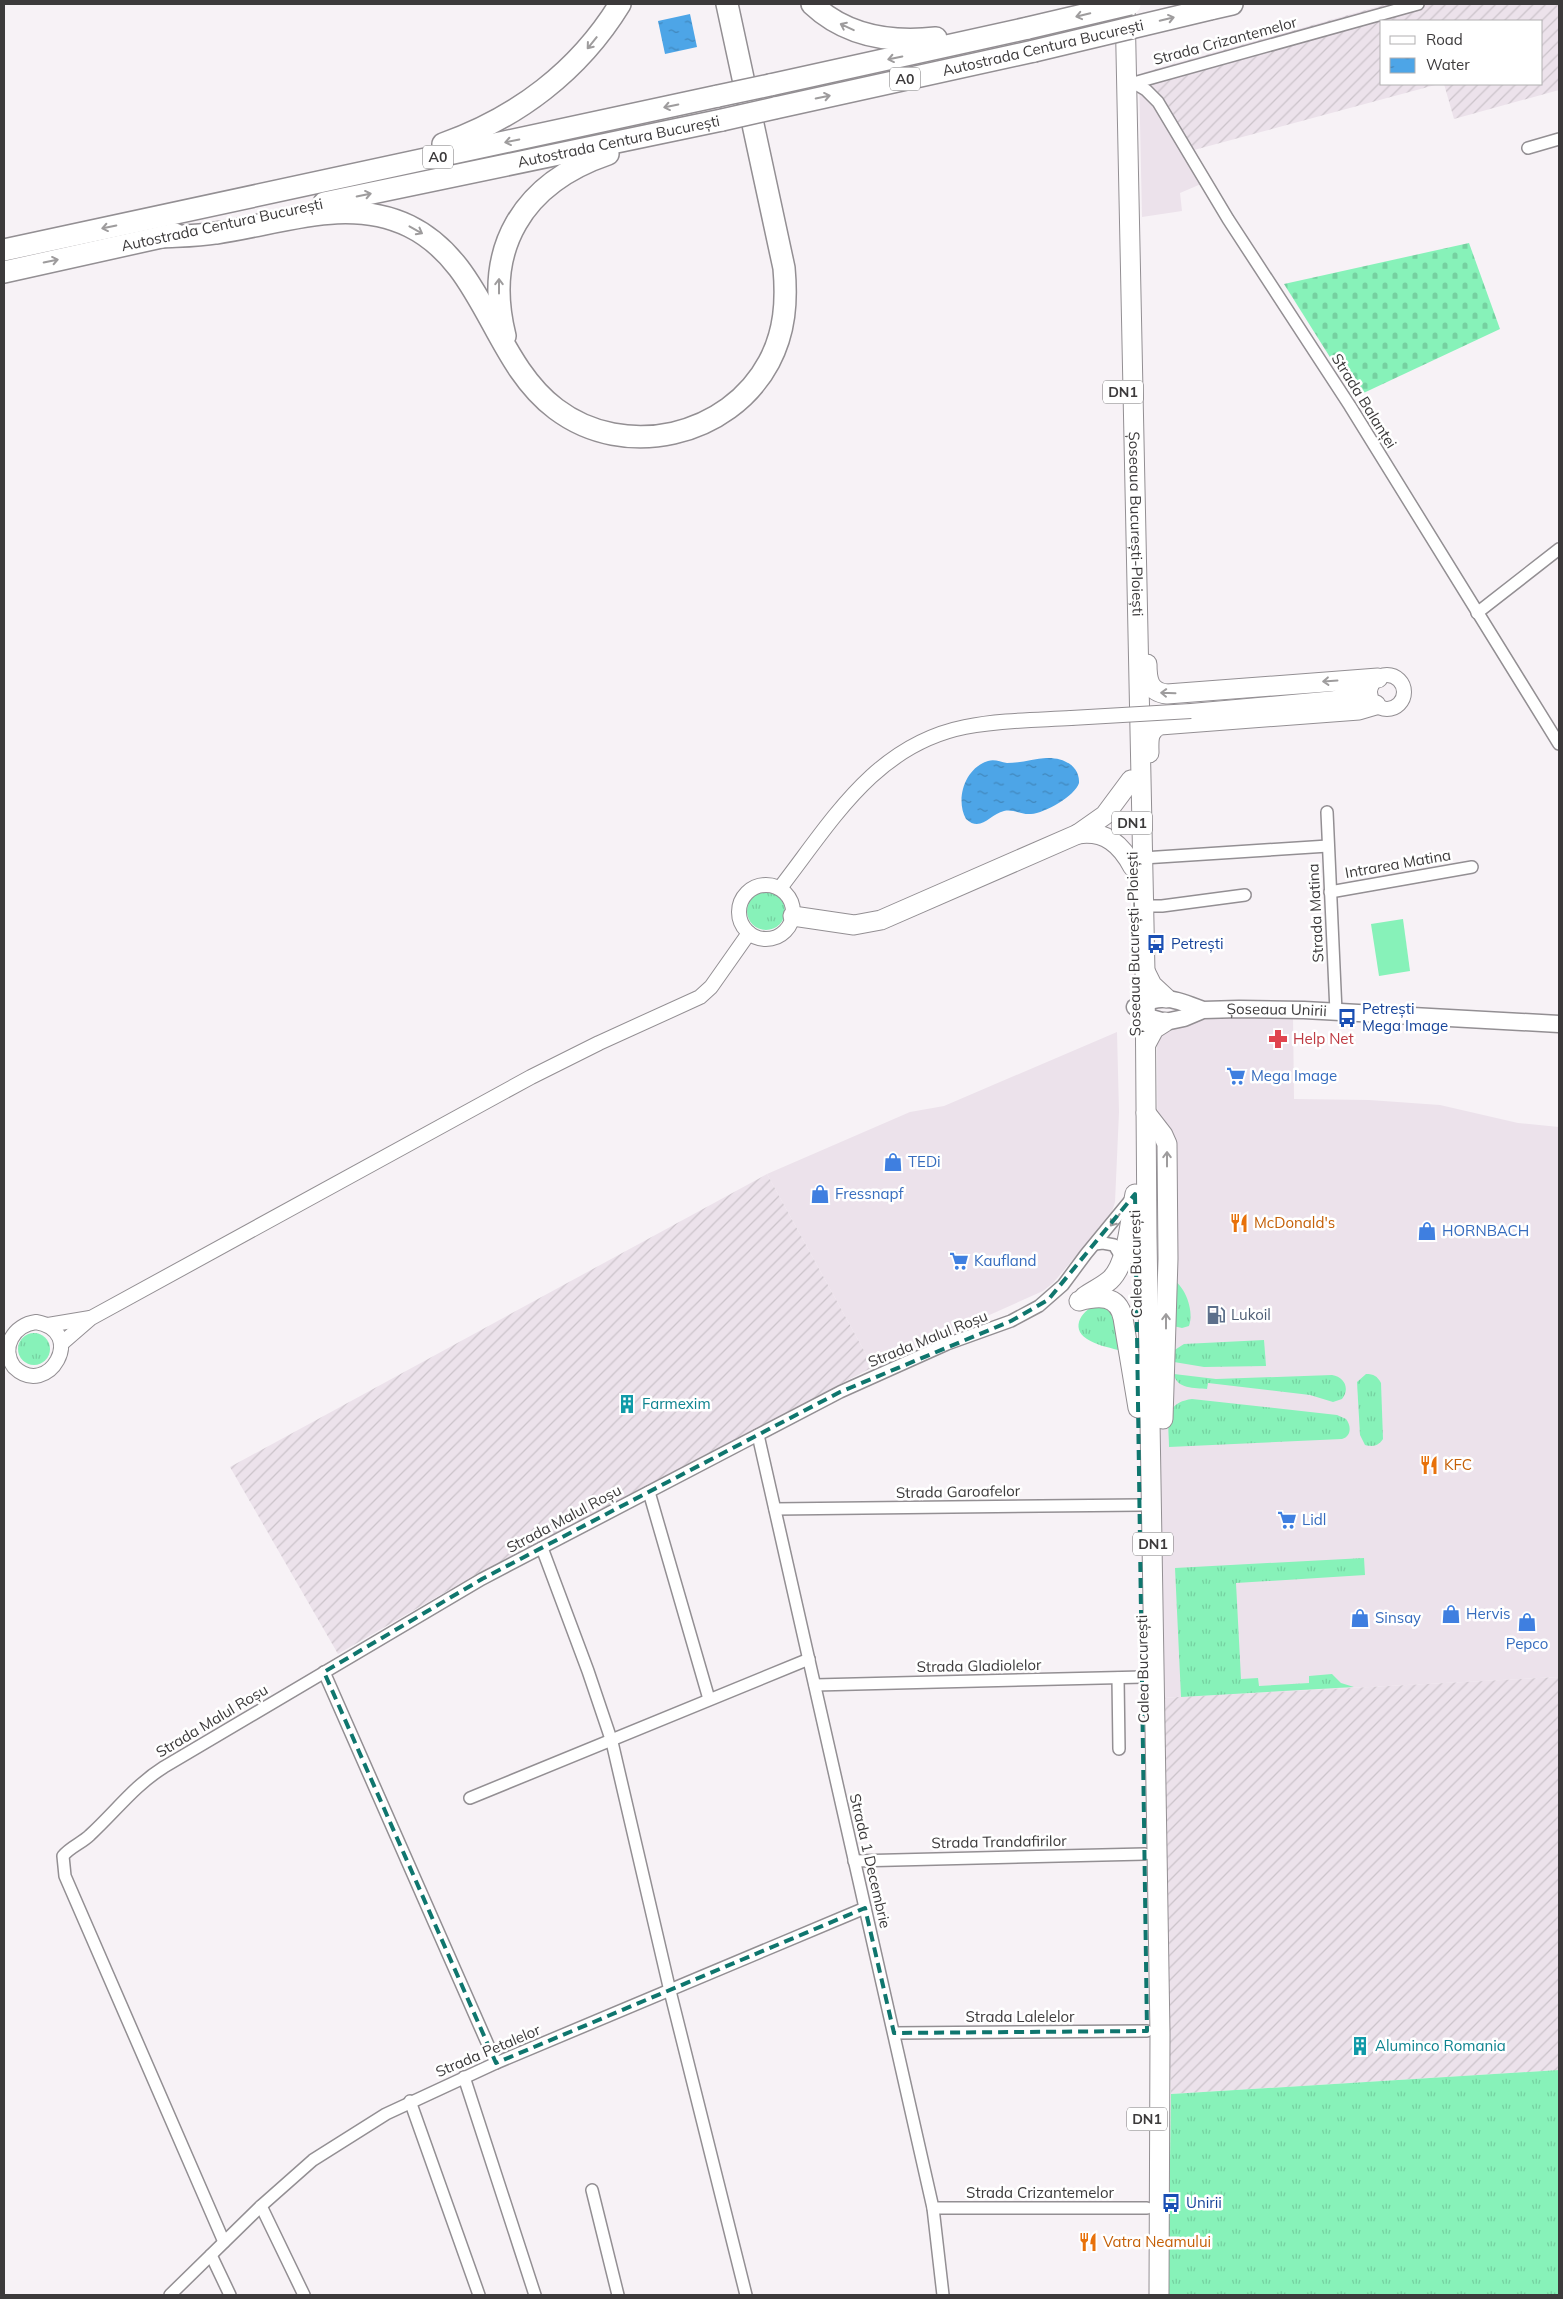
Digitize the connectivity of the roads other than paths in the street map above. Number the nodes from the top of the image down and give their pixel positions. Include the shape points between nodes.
1 (620, 4) edge
2 (727, 4) edge
3 (812, 4) edge
4 (1114, 4) edge
5 (1124, 4) edge
6 (1130, 4) edge
7 (1232, 4) edge
8 (1418, 4) edge
9 (998, 35) junction
10 (1130, 84) junction
11 (699, 124) junction
12 (1559, 139) edge
13 (1528, 148) dead end
14 (160, 227) junction
15 (4, 250) edge
16 (4, 272) edge
17 (509, 351) junction
18 (1559, 549) edge
19 (1136, 561) junction
20 (1477, 613) junction
21 (1374, 692) junction
22 (1559, 744) edge
23 (1131, 780) junction
24 (1327, 812) dead end
25 (1142, 830) junction
26 (1078, 834) junction
27 (1328, 846) junction
28 (1138, 863) junction
29 (1472, 866) dead end
30 (780, 888) junction
31 (1330, 892) junction
32 (1245, 895) dead end
33 (1144, 906) junction
34 (793, 916) junction
35 (749, 933) junction
36 (1145, 972) junction
37 (1166, 998) junction
38 (1142, 1008) junction
39 (1203, 1010) junction
40 (1336, 1012) junction
41 (1166, 1022) junction
42 (1559, 1024) edge
43 (1140, 1044) junction
44 (1135, 1194) junction
45 (1095, 1244) junction
46 (1122, 1258) junction
47 (91, 1318) junction
48 (48, 1325) junction
49 (61, 1344) junction
50 (5, 1350) edge
51 (10, 1371) edge
52 (1138, 1408) junction
53 (758, 1435) junction
54 (649, 1492) junction
55 (1141, 1505) junction
56 (775, 1509) junction
57 (542, 1548) junction
58 (809, 1659) junction
59 (324, 1672) junction
60 (1118, 1678) junction
61 (1149, 1678) junction
62 (815, 1685) junction
63 (709, 1700) junction
64 (612, 1742) junction
65 (1119, 1749) dead end
66 (470, 1798) dead end
67 (1145, 1854) junction
68 (854, 1861) junction
69 (865, 1908) junction
70 (670, 1991) junction
71 (1147, 2031) junction
72 (894, 2033) junction
73 (496, 2063) junction
74 (464, 2077) junction
75 (410, 2101) junction
76 (592, 2190) dead end
77 (261, 2206) junction
78 (934, 2208) junction
79 (1147, 2208) junction
80 (224, 2242) junction
81 (211, 2255) junction
82 (170, 2295) edge
83 (230, 2295) edge
84 (304, 2295) edge
85 (479, 2295) edge
86 (534, 2295) edge
87 (618, 2295) edge
88 (746, 2295) edge
89 (943, 2295) edge
90 (1146, 2295) edge
91 (1159, 2295) edge

1 -> 14 highway via 593,42 563,75 519,107 466,136 434,147 210,198
2 - 17 highway via 784,268 782,330 769,362 749,390 712,419 678,433 630,437 590,428 557,410 529,383
9 -> 3 highway via 920,40 878,37 858,32
4 - 23 highway, Șoseaua București-Ploiești / DN1
5 - 10 highway, Șoseaua București-Ploiești / DN1
6 -> 9 highway, Autostrada Centura București / A0, bridge
11 -> 7 highway, Autostrada Centura București / A0, bridge
8 - 10 street, Strada Crizantemelor
9 -> 14 highway, Autostrada Centura București / A0, bridge via 718,96
10 - 19 highway, Șoseaua București-Ploiești / DN1
10 - 20 street, Strada Balanței via 1146,90 1158,102 1228,219 1355,414
14 -> 11 highway, Autostrada Centura București / A0
17 -> 11 highway via 499,300 499,277 515,225 534,199 567,171 590,160 657,141
12 - 13 street
14 -> 15 highway, Autostrada Centura București / A0
16 -> 14 highway, Autostrada Centura București / A0
14 -> 17 highway via 216,234 321,214 355,213 395,220 423,234 450,257 473,288
18 - 20 street
21 -> 19 highway via 1160,693 1151,687 1148,680 1147,588
19 - 25 highway, Șoseaua București-Ploiești / DN1
20 - 22 street, Strada Balanței
21 - 25 highway via 1359,710 1170,724 1153,728 1149,739 1151,809
21 - 30 street, bridge via 1347,701 1336,698 964,727 917,744 895,756 858,788
23 - 26 highway via 1105,815
23 - 28 highway, Șoseaua București-Ploiești / DN1
24 - 27 street, Strada Matina
25 - 28 highway, Șoseaua București-Ploiești / DN1
26 - 28 highway via 1096,833 1108,838
26 - 34 highway via 872,923 849,924
27 - 28 street
27 - 31 street, Strada Matina
28 - 33 highway, Șoseaua București-Ploiești / DN1
28 - 38 highway, Șoseaua București-Ploiești / DN1
29 - 31 street, Intrarea Matina
30 - 34 street via 791,900
30 - 35 street via 756,886 743,896 739,916
31 - 40 street, Strada Matina
32 - 33 street
33 - 36 highway, Șoseaua București-Ploiești / DN1
34 - 35 street via 788,928 778,936 763,939
35 - 47 street via 712,987 696,1000 599,1042 531,1077
36 - 37 highway via 1152,985
36 - 38 highway, Șoseaua București-Ploiești / DN1
37 - 38 main road
37 - 39 main road, Șoseaua Unirii
38 - 41 main road
38 - 43 highway, Șoseaua București-Ploiești / DN1
39 - 40 main road, Șoseaua Unirii
39 - 41 main road, Șoseaua Unirii
40 - 42 main road, Șoseaua Unirii
41 - 43 highway
43 - 44 highway, Calea București / DN1
61 -> 43 highway, DN1 via 1162,1649 1167,1144 1146,1113
44 -> 45 street, Strada Malul Roșu
44 - 46 highway
44 - 52 highway, Calea București / DN1
45 - 46 street via 1114,1245
45 - 53 street, Strada Malul Roșu via 1063,1285 1039,1306 840,1392
46 - 52 highway via 1110,1280 1079,1301 1103,1297 1120,1308
47 - 48 street
47 - 49 street
48 - 49 street via 59,1336
48 - 50 street via 36,1322 20,1327 8,1338
49 - 51 street via 58,1361 46,1373 27,1375
50 - 51 street
52 - 55 highway, Calea București / DN1
53 - 54 street, Strada Malul Roșu
53 - 56 street, Strada 1 Decembrie
54 - 57 street, Strada Malul Roșu
54 - 63 street
55 - 56 street, Strada Garoafelor
55 - 61 highway, Calea București / DN1
56 - 58 street, Strada 1 Decembrie
57 - 59 street, Strada Malul Roșu via 482,1579
57 - 64 street
58 - 62 street, Strada 1 Decembrie
58 - 63 street
59 - 73 street
59 - 80 street, Strada Malul Roșu via 150,1776 91,1834 63,1856 65,1876
60 - 61 street, Strada Gladiolelor
60 - 62 street, Strada Gladiolelor
60 - 65 street
61 - 67 highway, Calea București / DN1
61 - 91 highway, Calea București / DN1 via 1160,2053
62 - 68 street, Strada 1 Decembrie
63 - 64 street
64 - 66 street
64 - 70 street
67 - 68 street, Strada Trandafirilor
67 - 71 highway, Calea București / DN1
68 - 69 street, Strada 1 Decembrie
69 - 70 street, Strada Petalelor
69 - 72 street, Strada 1 Decembrie
70 - 73 street, Strada Petalelor
70 - 88 street
71 - 72 street, Strada Lalelelor
71 - 79 highway, Calea București / DN1
72 - 78 street, Strada 1 Decembrie
73 - 74 street, Strada Petalelor
74 - 75 street, Strada Petalelor
74 - 86 street
75 - 77 street, Strada Petalelor via 337,2143
75 - 85 street
76 - 87 street
77 - 80 street, Strada Petalelor
77 - 84 street
78 - 79 street, Strada Crizantemelor
78 - 89 street, Strada 1 Decembrie
79 - 90 highway, Calea București / DN1
80 - 81 street, Strada Petalelor
81 - 82 street, Strada Petalelor
81 - 83 street

